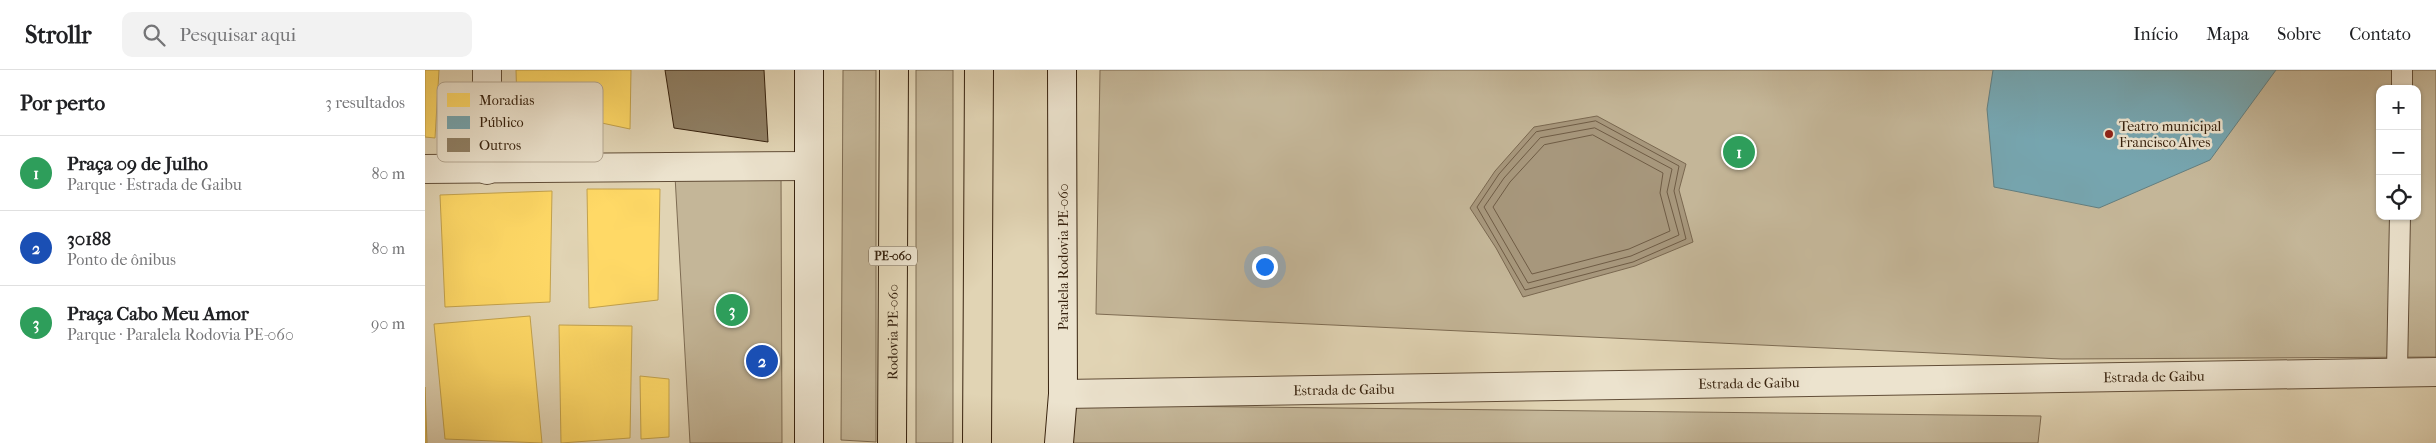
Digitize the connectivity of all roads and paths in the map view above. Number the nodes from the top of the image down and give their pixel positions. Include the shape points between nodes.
1 (809, 70) edge
2 (895, 70) edge
3 (979, 70) edge
4 (1062, 70) edge
5 (2402, 70) edge
6 (2402, 85) edge
7 (487, 162) edge
8 (808, 166) junction
9 (425, 169) edge
10 (487, 170) junction
11 (2400, 220) edge
12 (2397, 371) junction
13 (2436, 372) edge
14 (1063, 394) junction
15 (809, 443) edge
16 (892, 443) edge
17 (977, 443) edge
18 (1040, 443) edge
19 (1059, 443) edge

1 - 8 street
2 - 16 highway, Rodovia PE-060 / PE-060
3 - 17 highway
4 - 14 street, Paralela Rodovia PE-060
5 - 6 lane
7 - 10 street
8 - 10 street
8 - 15 street
9 - 10 street
11 - 12 lane
12 - 13 street, Estrada de Gaibu
12 - 14 street, Estrada de Gaibu
14 - 18 street
14 - 19 street, Paralela Rodovia PE-060

